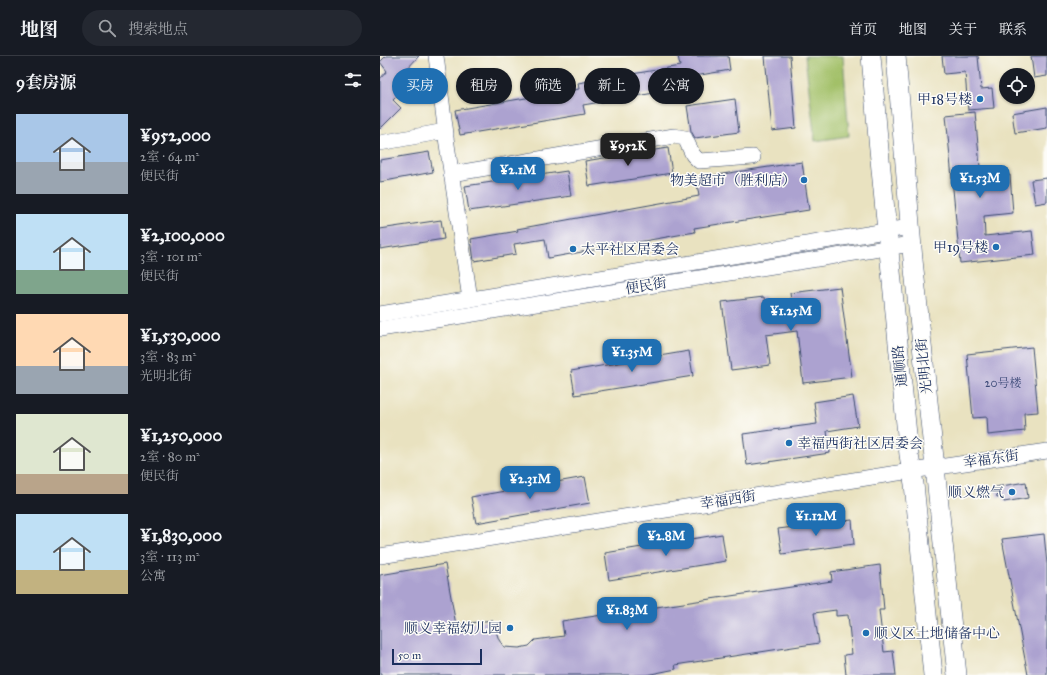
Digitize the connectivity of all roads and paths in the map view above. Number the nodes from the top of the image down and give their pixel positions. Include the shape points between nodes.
1 (436, 56) edge
2 (871, 56) edge
3 (896, 56) edge
4 (446, 134) junction
5 (380, 143) edge
6 (753, 157) dead end
7 (451, 174) junction
8 (910, 236) junction
9 (888, 239) junction
10 (470, 299) junction
11 (380, 314) edge
12 (380, 329) edge
13 (1047, 451) edge
14 (935, 468) junction
15 (912, 471) junction
16 (380, 556) edge
17 (933, 675) edge
18 (957, 675) edge

1 - 4 street
2 - 9 main road, 通顺路
3 - 8 main road, 光明北街
4 - 5 street via 445,131
4 - 7 street
6 - 7 street via 699,161 693,155 685,138 674,136
7 - 10 street
8 - 9 street, 便民街
8 - 14 main road, 光明北街
9 - 10 street, 便民街
9 - 12 street, 便民街
9 - 15 main road, 通顺路
10 - 11 street, 便民街
13 - 14 street, 幸福东街
14 - 15 street, 幸福西街
14 - 18 main road, 光明北街
15 - 16 street, 幸福西街
15 - 17 main road, 通顺路

